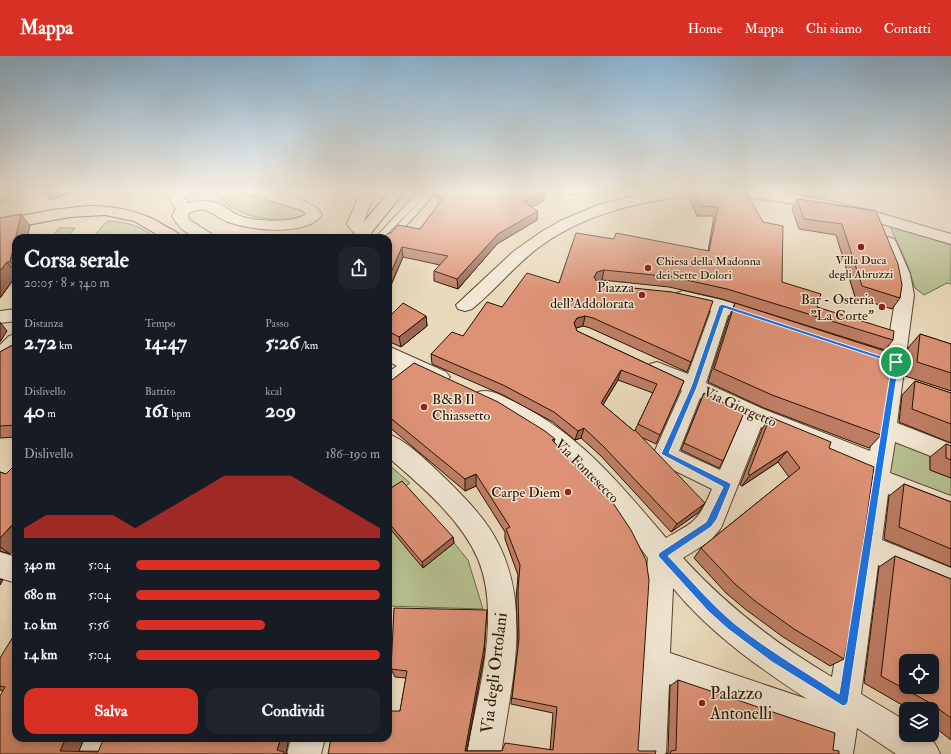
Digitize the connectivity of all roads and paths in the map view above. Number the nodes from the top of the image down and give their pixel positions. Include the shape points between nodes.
1 (148, 224) edge
2 (186, 224) edge
3 (263, 224) edge
4 (301, 224) edge
5 (355, 224) edge
6 (371, 224) edge
7 (393, 224) edge
8 (403, 224) edge
9 (570, 224) edge
10 (880, 224) edge
11 (899, 224) edge
12 (167, 234) edge
13 (201, 234) edge
14 (361, 234) edge
15 (362, 234) edge
16 (383, 234) edge
17 (392, 236) edge
18 (951, 239) edge
19 (676, 295) edge
20 (465, 305) dead end
21 (722, 306) junction
22 (12, 315) edge
23 (0, 316) edge
24 (776, 323) edge
25 (12, 345) edge
26 (392, 355) edge
27 (0, 356) edge
28 (643, 362) edge
29 (413, 364) junction
30 (392, 379) edge
31 (694, 387) junction
32 (755, 414) junction
33 (884, 428) junction
34 (392, 447) edge
35 (951, 454) edge
36 (877, 472) junction
37 (727, 485) junction
38 (951, 508) edge
39 (867, 547) junction
40 (662, 556) junction
41 (0, 564) edge
42 (12, 568) edge
43 (951, 582) edge
44 (654, 663) junction
45 (839, 727) edge
46 (101, 742) edge
47 (307, 742) edge
48 (95, 754) edge
49 (304, 754) edge
50 (484, 754) edge
51 (649, 754) edge
52 (923, 754) edge

1 - 12 main road
2 - 13 street
3 - 4 street
5 - 14 street
6 - 15 main road
7 - 16 lane
8 - 17 lane
9 - 20 street via 528,248
10 - 33 street via 905,288
11 - 18 street
19 - 21 street
21 - 24 street
21 - 31 street
22 - 23 street
25 - 27 street
26 - 29 street, Via Fontesecco
28 - 31 street, Via Giorgetto
29 - 30 street
29 - 40 street, Via Fontesecco via 522,416 561,442 619,502
31 - 32 street, Via Giorgetto
31 - 37 street via 665,454
32 - 36 street, Via Giorgetto
32 - 37 street
33 - 35 street
33 - 36 street
34 - 50 street, Via degli Ortolani via 451,501 480,538 496,570 501,590 502,630
36 - 38 street, Via Giorgetto
36 - 39 street
37 - 40 street via 709,525
39 - 43 street
39 - 45 street
40 - 44 street
40 - 45 street, Via Fontesecco via 711,608 775,659
41 - 42 street
44 - 45 street
44 - 51 street
45 - 52 street via 887,728
46 - 48 street
47 - 49 street

